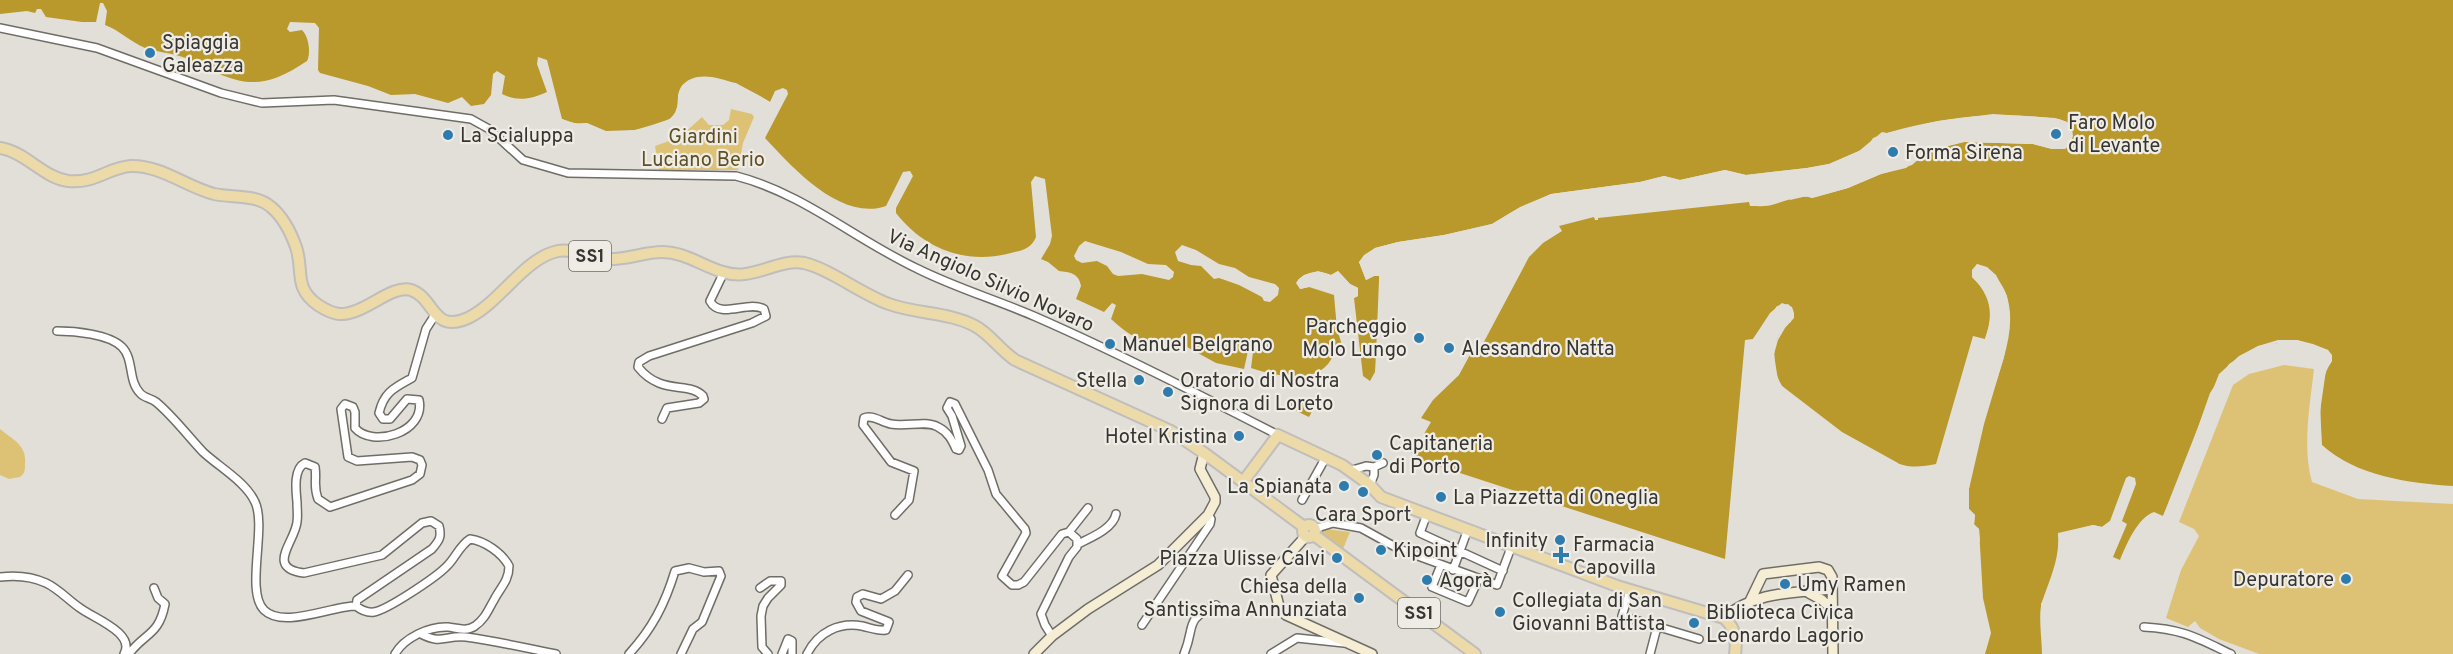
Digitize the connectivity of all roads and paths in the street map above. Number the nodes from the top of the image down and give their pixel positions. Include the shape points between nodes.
1 (0, 28) edge
2 (0, 148) edge
3 (723, 273) junction
4 (435, 315) junction
5 (57, 331) dead end
6 (662, 419) dead end
7 (1278, 435) junction
8 (1204, 453) junction
9 (1326, 456) junction
10 (1383, 463) dead end
11 (1374, 467) junction
12 (1349, 471) junction
13 (1243, 482) junction
14 (1370, 485) junction
15 (1302, 500) dead end
16 (1088, 508) dead end
17 (1116, 514) dead end
18 (1427, 514) junction
19 (895, 515) dead end
20 (1208, 515) junction
21 (1468, 529) junction
22 (1069, 532) junction
23 (1309, 532) junction
24 (1078, 544) junction
25 (1512, 545) junction
26 (1460, 552) junction
27 (1441, 565) junction
28 (1453, 570) junction
29 (1503, 571) junction
30 (908, 575) dead end
31 (0, 577) edge
32 (1479, 578) junction
33 (153, 588) dead end
34 (760, 588) dead end
35 (1832, 589) junction
36 (1630, 590) junction
37 (1806, 592) junction
38 (1749, 601) junction
39 (1216, 605) dead end
40 (356, 606) junction
41 (1833, 610) junction
42 (1724, 618) junction
43 (1142, 625) dead end
44 (1657, 627) junction
45 (2144, 627) dead end
46 (421, 634) junction
47 (1052, 636) junction
48 (1699, 639) dead end
49 (1348, 643) junction
50 (124, 654) edge
51 (129, 654) edge
52 (395, 654) edge
53 (556, 654) edge
54 (629, 654) edge
55 (681, 654) edge
56 (768, 654) edge
57 (782, 654) edge
58 (792, 654) edge
59 (807, 654) edge
60 (1034, 654) edge
61 (1184, 654) edge
62 (1271, 654) edge
63 (1372, 654) edge
64 (1475, 654) edge
65 (1650, 654) edge
66 (1735, 654) edge
67 (1833, 654) edge
68 (2231, 654) edge

1 - 7 street, Via Angiolo Silvio Novaro via 97,48 221,93 262,103 334,100 471,119 489,129 523,160 568,173 736,176 760,182 919,270 1037,318
2 - 4 main road via 19,153 51,175 68,180 87,181 130,166 150,169 216,194 268,205 297,249 301,283 312,305 342,315 405,290 417,294
3 - 4 main road, SS1 via 676,253 604,259 558,251 536,262 472,316 451,322
3 - 6 street via 710,301 713,306 723,310 756,305 764,309 766,316 639,362 638,367 652,381 695,390 703,396 699,403 667,408
3 - 8 main road, SS1 via 753,274 804,263 890,305 974,325 1015,360 1157,424
4 - 40 street via 426,329 412,378 395,386 381,402 379,413 383,419 390,419 407,399 419,400 412,425 401,433 365,435 355,428 353,407 345,404 341,409 348,457 357,462 412,457 420,460 420,474 330,507 318,499 313,483 315,467 305,463 298,469 297,523 284,556 293,571 304,573 382,555 422,524 431,521 439,526 440,540 432,549 357,600
5 - 40 street via 93,335 122,346 140,393 154,400 256,502 258,600 263,609 287,619
7 - 9 main road
7 - 13 main road
8 - 13 main road, SS1
8 - 20 main road via 1200,469 1215,496
9 - 12 main road
9 - 15 street
10 - 11 street
11 - 12 street
11 - 14 street
12 - 14 main road
13 - 23 main road, SS1
14 - 18 main road via 1381,497
16 - 22 street
17 - 24 street via 1107,527
18 - 21 main road
18 - 26 street via 1420,533
19 - 22 street via 909,500 914,471 891,462 863,425 864,418 938,427 959,450 958,433 947,408 950,402 955,404 969,430 1000,502 1026,532 1002,576 1012,585 1024,582 1059,536
20 - 43 street via 1210,524
20 - 47 main road via 1158,566
21 - 25 main road
21 - 26 street
22 - 24 street
23 - 27 street via 1333,523 1361,528
23 - 49 main road via 1271,575 1280,610
23 - 64 main road, SS1
24 - 47 street via 1041,614
25 - 29 street
25 - 36 main road
26 - 28 street
26 - 29 street
27 - 28 street
27 - 32 street via 1432,587 1468,602
28 - 32 street
29 - 32 street via 1497,585
30 - 59 street via 895,591 881,598 863,594 857,597 861,611 889,622 886,630 838,626 826,632
31 - 50 street via 16,575 47,583 120,633 126,643
33 - 51 street via 165,604 163,616 155,631
34 - 56 street via 771,581 781,581 763,606 761,616 762,647
35 - 37 main road
35 - 38 main road via 1830,571 1819,567 1763,574
35 - 41 main road
36 - 42 main road
36 - 44 street via 1622,616
37 - 38 main road
37 - 41 main road
38 - 42 main road
39 - 61 street via 1193,619
40 - 46 street via 375,612 387,606 442,571 470,539 480,540 506,560 509,566 505,583 489,613 473,628 434,628
41 - 67 main road
42 - 66 main road via 1736,638
44 - 48 street
44 - 65 street
45 - 68 street via 2192,634
46 - 52 street via 400,646
46 - 53 street via 433,640 468,638
47 - 60 main road
49 - 62 street via 1297,638
49 - 63 main road
54 - 55 street via 656,621 675,571 719,571 721,576 702,622 693,629
57 - 58 street via 788,639 794,644

